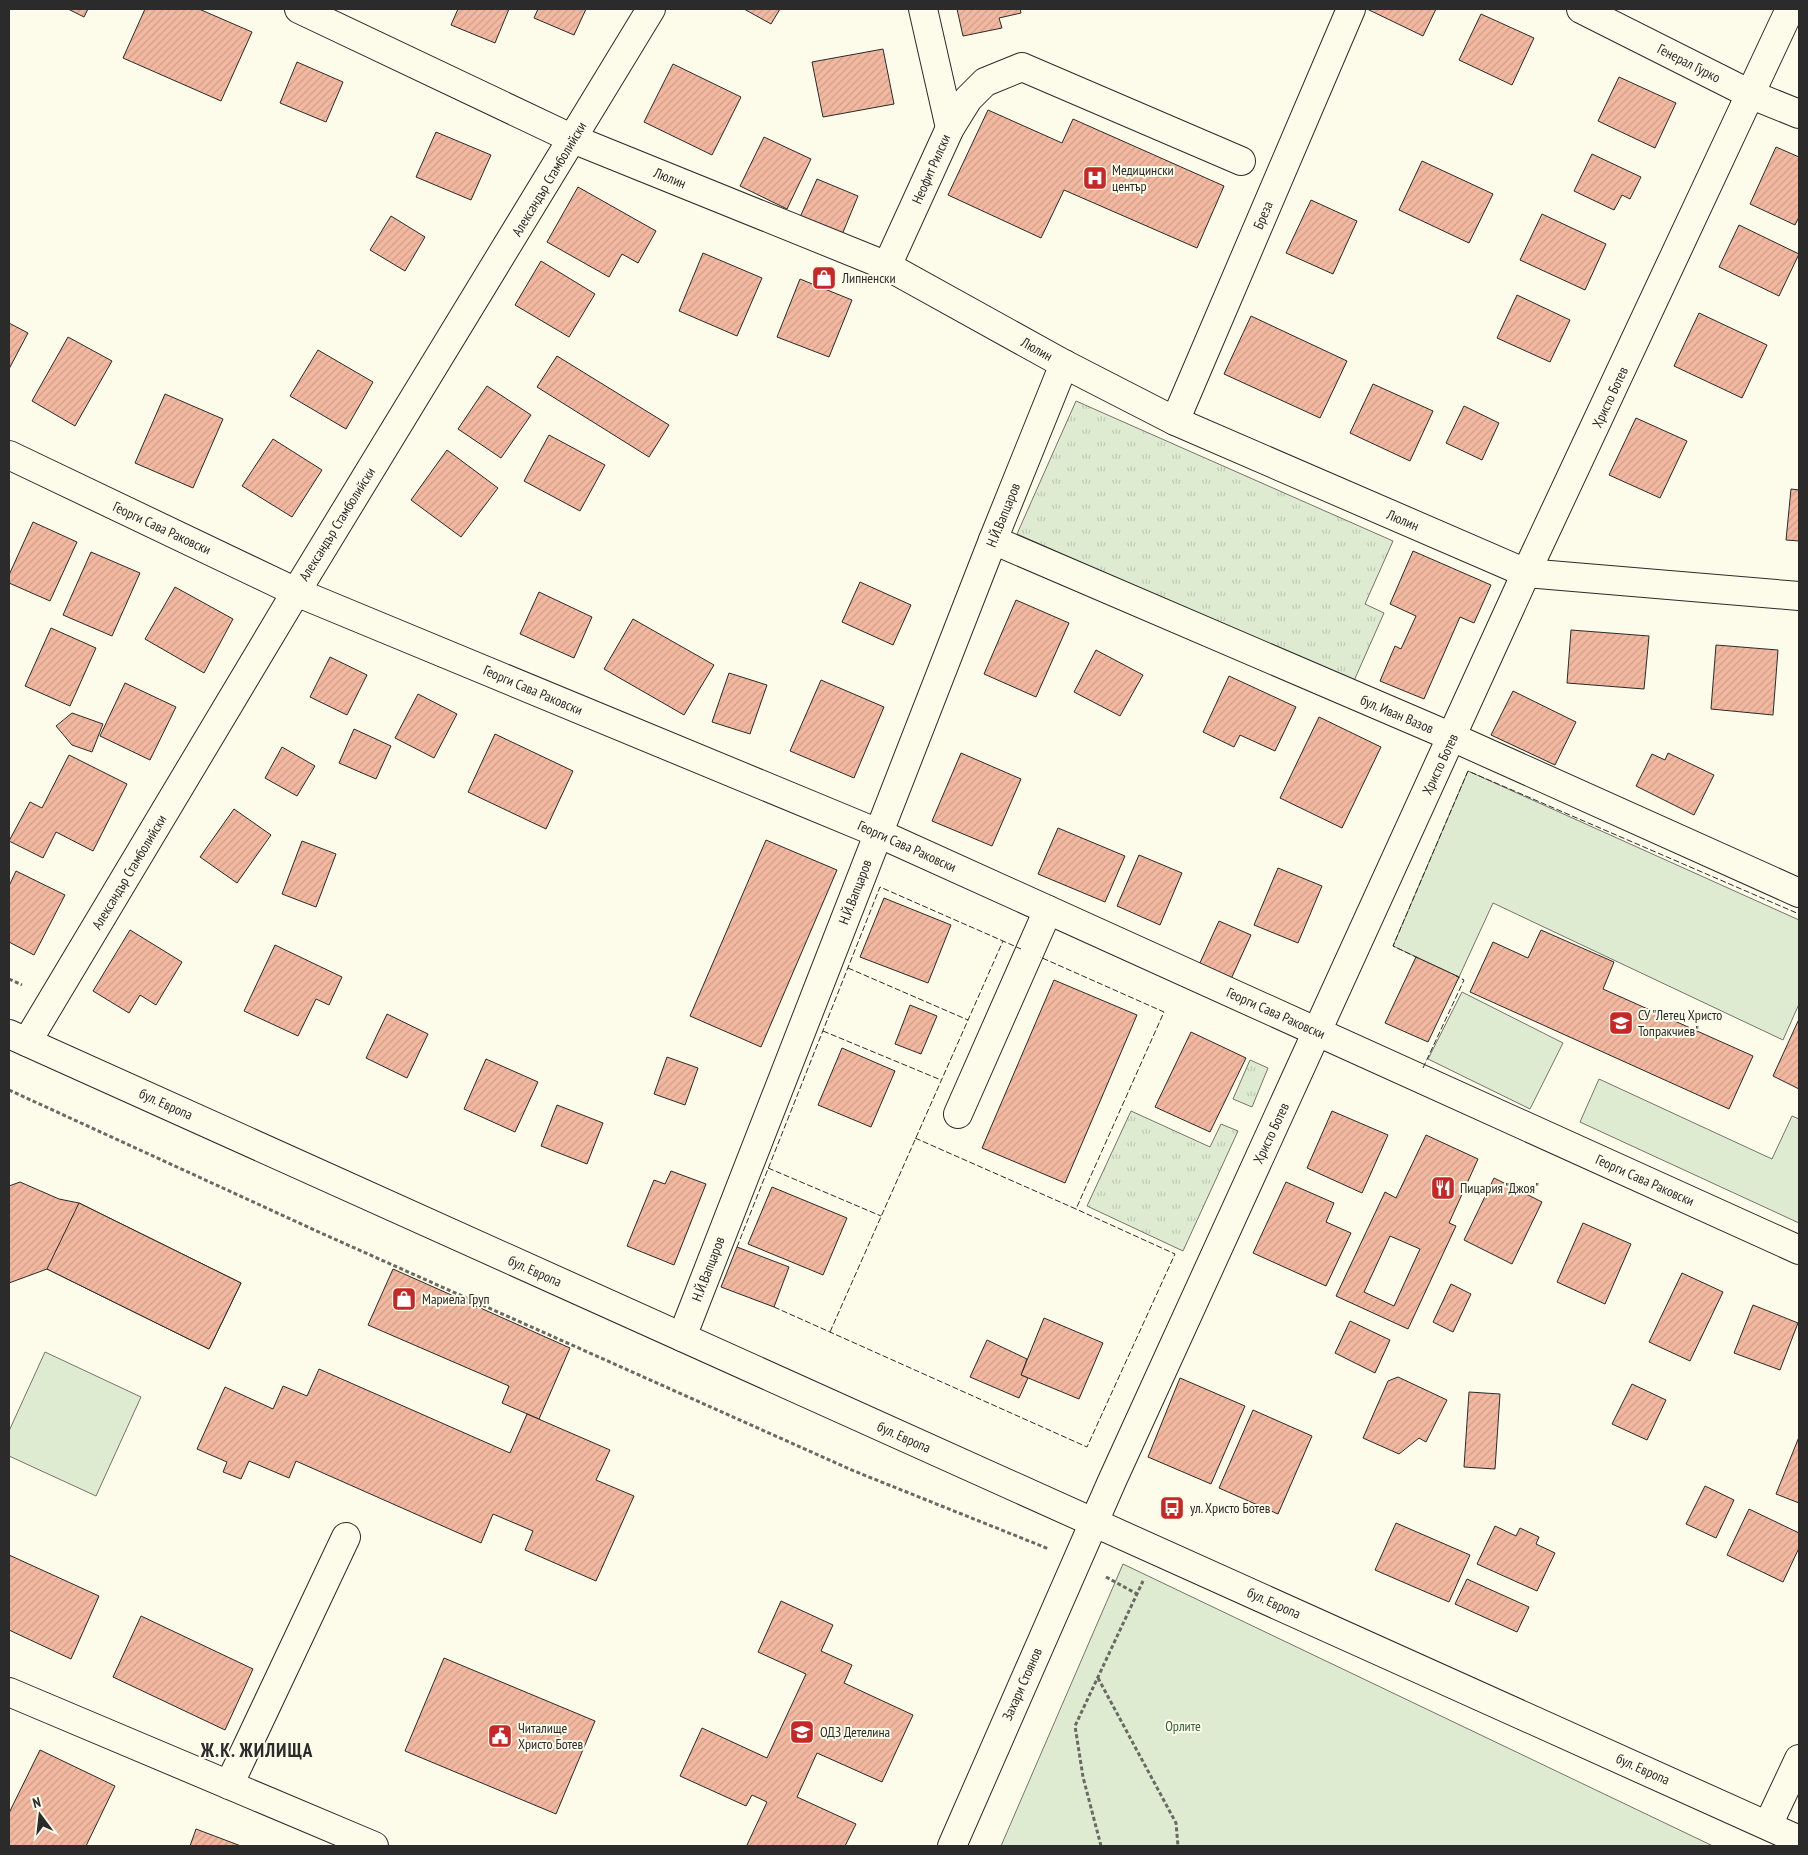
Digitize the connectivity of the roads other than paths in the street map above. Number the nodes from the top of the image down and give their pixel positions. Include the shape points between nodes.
1 (299, 9) edge
2 (651, 9) edge
3 (922, 9) edge
4 (1351, 9) edge
5 (1581, 9) edge
6 (1790, 9) edge
7 (1752, 95) junction
8 (1799, 114) edge
9 (950, 128) junction
10 (574, 139) junction
11 (1241, 161) dead end
12 (887, 266) junction
13 (1064, 364) junction
14 (1175, 421) junction
15 (9, 455) edge
16 (993, 540) junction
17 (1526, 573) junction
18 (296, 592) junction
19 (1799, 596) edge
20 (1452, 737) junction
21 (878, 833) junction
22 (1799, 893) edge
23 (1048, 910) junction
24 (1317, 1032) junction
25 (18, 1038) edge
26 (958, 1114) dead end
27 (1799, 1250) edge
28 (682, 1337) junction
29 (1093, 1522) junction
30 (346, 1537) dead end
31 (9, 1692) edge
32 (1799, 1759) edge
33 (229, 1784) junction
34 (1768, 1825) junction
35 (1799, 1840) edge
36 (374, 1846) edge
37 (952, 1846) edge

1 - 10 street, Люлин
2 - 10 street, Александър Стамболийски
3 - 9 street, Неофит Рилски
4 - 14 street, Бреза
5 - 7 street, Генерал Гурко
6 - 7 street, Христо Ботев
7 - 8 street, Генерал Гурко
7 - 17 street, Христо Ботев
9 - 11 street via 968,99 985,82 1022,67
9 - 12 street, Неофит Рилски
10 - 12 street, Люлин
10 - 18 street, Александър Стамболийски
12 - 13 street, Люлин
13 - 14 street, Люлин
13 - 16 street, Н.Й.Вапцаров
14 - 17 street, Люлин
15 - 18 street, Георги Сава Раковски
16 - 20 street, бул. Иван Вазов
16 - 21 street, Н.Й.Вапцаров
17 - 19 street, Люлин
17 - 20 street, Христо Ботев
18 - 21 street, Георги Сава Раковски
18 - 25 street, Александър Стамболийски
20 - 22 street, бул. Иван Вазов
20 - 24 street, Христо Ботев
21 - 23 street, Георги Сава Раковски
21 - 28 street, Н.Й.Вапцаров
23 - 24 street, Георги Сава Раковски
23 - 26 street
24 - 27 street, Георги Сава Раковски
24 - 29 street, Христо Ботев
25 - 28 street, бул. Европа
28 - 29 street, бул. Европа
29 - 34 street, бул. Европа
29 - 37 street, Захари Стоянов
30 - 33 street
31 - 33 street
32 - 34 street
33 - 36 street
34 - 35 street, бул. Европа

